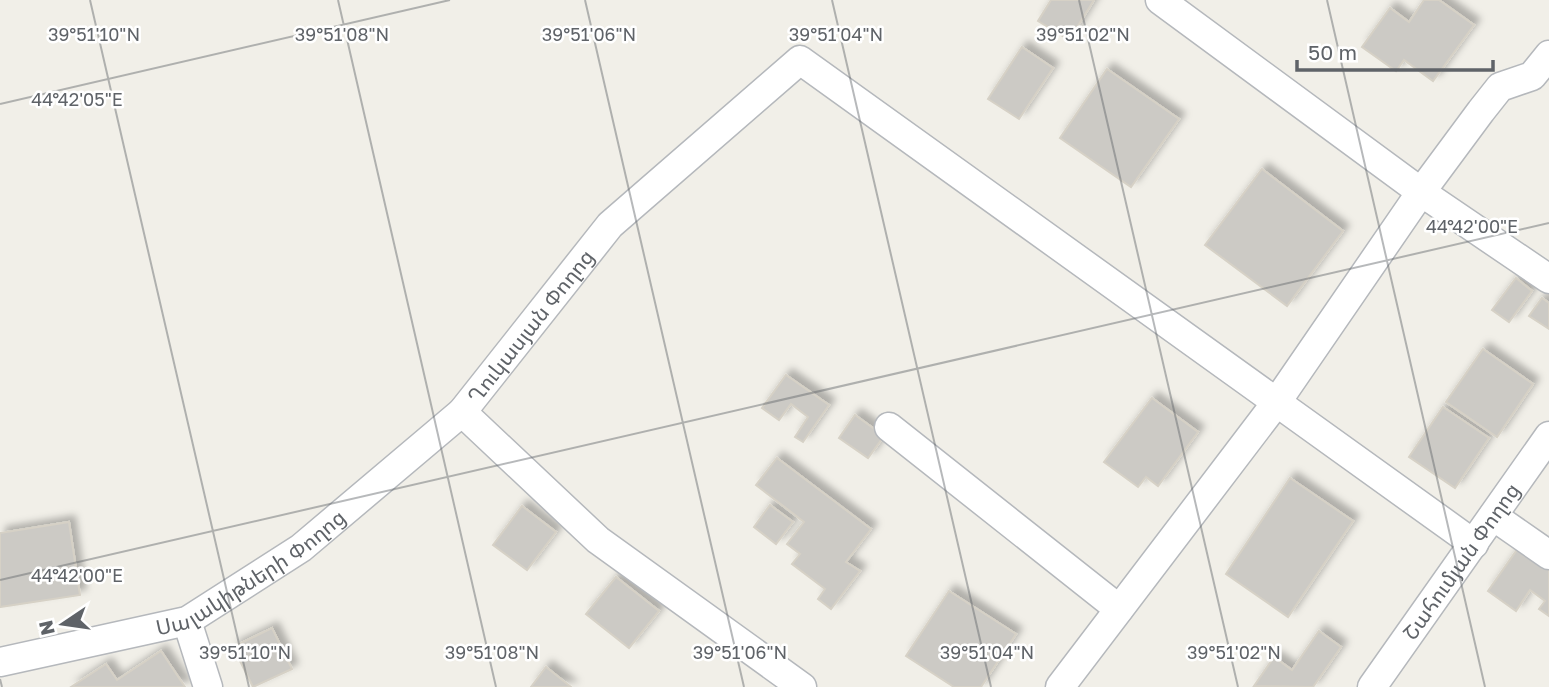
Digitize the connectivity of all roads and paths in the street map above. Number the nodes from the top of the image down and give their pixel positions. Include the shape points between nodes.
1 (1160, 0) edge
2 (1549, 55) edge
3 (1421, 192) junction
4 (1549, 279) edge
5 (1276, 403) junction
6 (462, 412) junction
7 (890, 427) dead end
8 (1549, 436) edge
9 (1493, 516) junction
10 (1474, 544) junction
11 (1549, 555) edge
12 (1119, 609) junction
13 (187, 621) junction
14 (0, 662) edge
15 (208, 687) edge
16 (802, 687) edge
17 (1060, 687) edge
18 (1372, 687) edge

1 - 3 street
2 - 3 street via 1532,76 1500,87
3 - 4 street
3 - 5 street
5 - 6 street, Ղուկասյան Փողոց via 800,60 610,225
5 - 10 street
5 - 12 street
6 - 13 street, Սալակիթների Փողոց via 301,548
6 - 16 street, Ղուկասյան Փողոց via 598,540
7 - 12 street
8 - 9 street, Շահումյան Փողոց
9 - 10 street, Շահումյան Փողոց
9 - 11 street
10 - 18 street, Շահումյան Փողոց
12 - 17 street
13 - 14 street, Սալակիթների Փողոց
13 - 15 street

